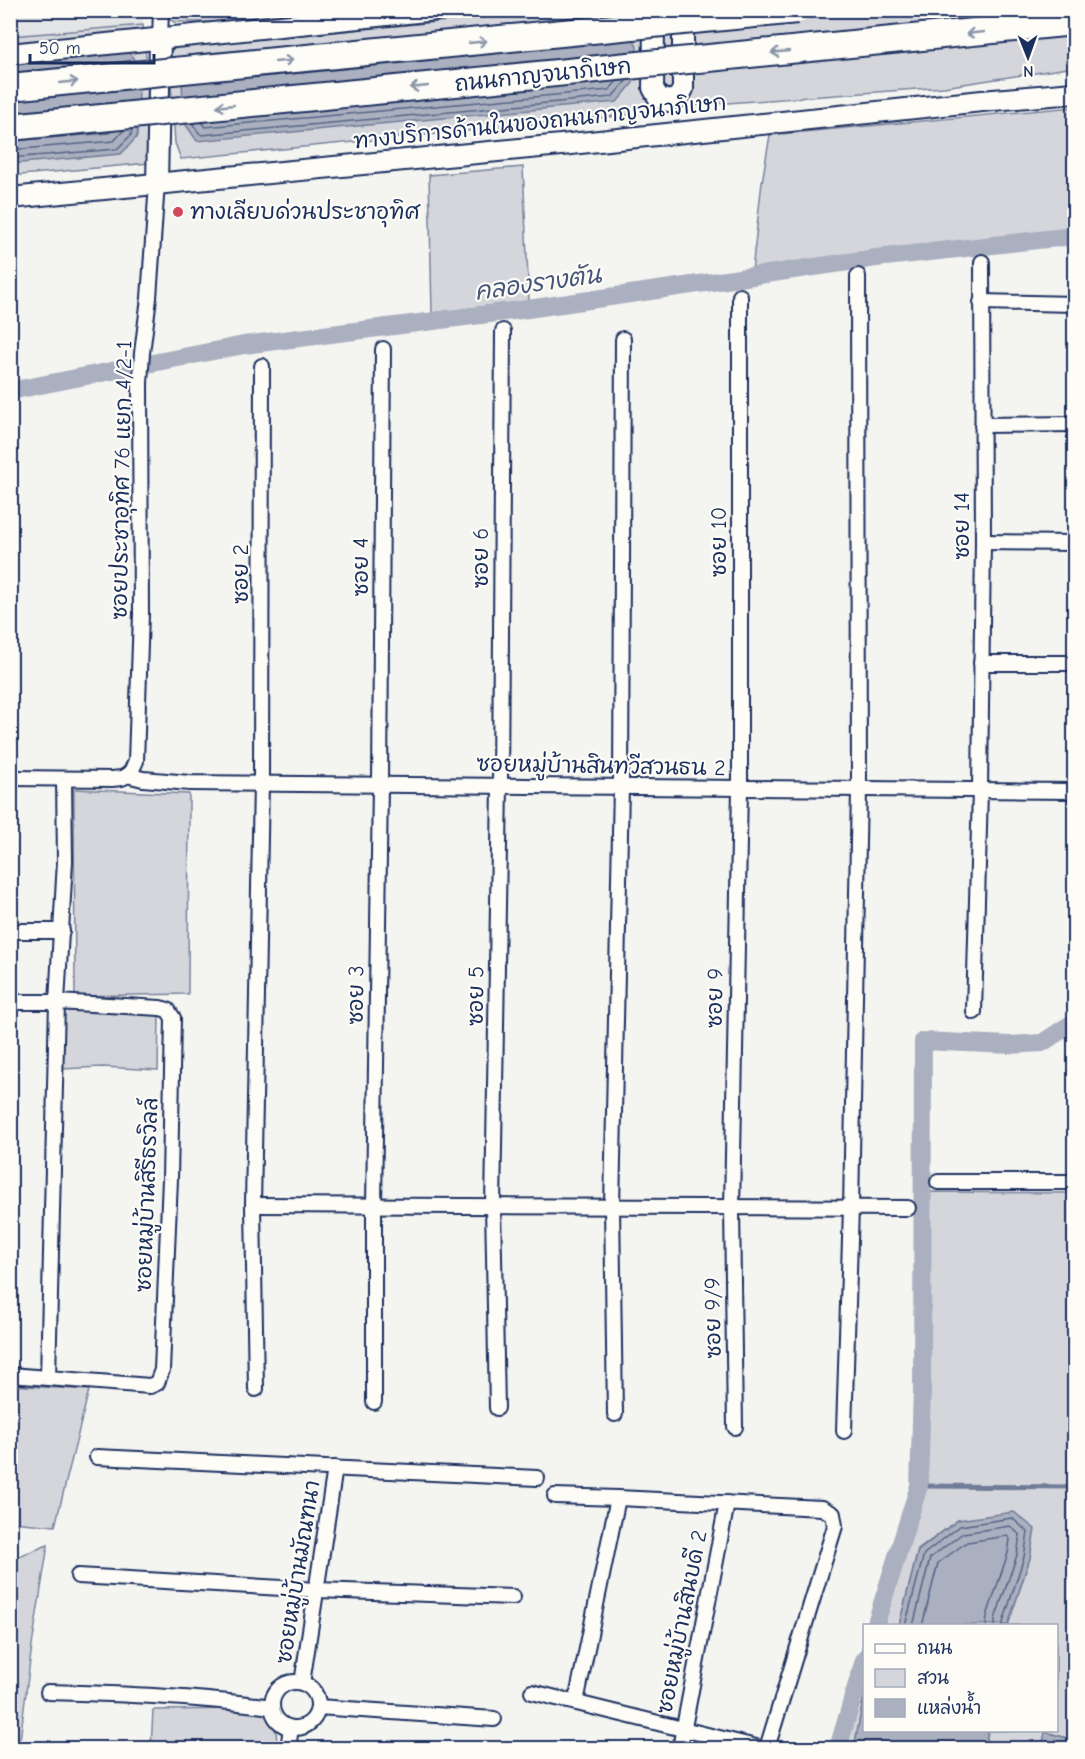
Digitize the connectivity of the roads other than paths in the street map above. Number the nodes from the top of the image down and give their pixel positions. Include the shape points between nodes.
1 (161, 10) edge
2 (436, 10) edge
3 (797, 10) edge
4 (665, 15) edge
5 (1074, 22) edge
6 (160, 39) junction
7 (10, 54) edge
8 (10, 87) edge
9 (1074, 93) edge
10 (665, 100) junction
11 (10, 127) edge
12 (665, 134) junction
13 (157, 183) junction
14 (10, 198) edge
15 (982, 262) dead end
16 (858, 276) dead end
17 (740, 296) dead end
18 (981, 302) junction
19 (1074, 304) edge
20 (503, 331) dead end
21 (623, 339) dead end
22 (383, 349) dead end
23 (262, 366) dead end
24 (1074, 424) edge
25 (982, 425) junction
26 (983, 542) junction
27 (1074, 543) edge
28 (981, 663) junction
29 (1074, 663) edge
30 (128, 775) junction
31 (10, 778) edge
32 (64, 779) junction
33 (261, 783) junction
34 (380, 785) junction
35 (500, 786) junction
36 (621, 787) junction
37 (740, 788) junction
38 (859, 789) junction
39 (980, 790) junction
40 (1074, 791) edge
41 (10, 931) edge
42 (62, 931) junction
43 (10, 1002) edge
44 (57, 1002) junction
45 (974, 1012) dead end
46 (938, 1182) dead end
47 (1074, 1182) edge
48 (253, 1205) junction
49 (374, 1206) junction
50 (493, 1206) junction
51 (612, 1206) junction
52 (732, 1208) junction
53 (851, 1208) junction
54 (908, 1208) dead end
55 (10, 1376) edge
56 (48, 1378) junction
57 (256, 1389) dead end
58 (374, 1402) dead end
59 (497, 1408) dead end
60 (615, 1414) dead end
61 (735, 1427) dead end
62 (844, 1431) dead end
63 (97, 1457) dead end
64 (335, 1468) junction
65 (537, 1478) dead end
66 (555, 1496) dead end
67 (618, 1498) junction
68 (728, 1503) junction
69 (78, 1576) dead end
70 (317, 1590) junction
71 (513, 1597) dead end
72 (302, 1683) junction
73 (48, 1692) dead end
74 (532, 1692) dead end
75 (576, 1702) junction
76 (272, 1707) junction
77 (318, 1707) junction
78 (494, 1719) dead end
79 (291, 1728) junction
80 (683, 1729) junction
81 (288, 1749) edge
82 (680, 1749) edge
83 (760, 1749) edge
84 (767, 1749) edge

1 - 6 street
2 - 6 main road
8 -> 3 highway, ถนนกาญจนาภิเษก, bridge
4 - 10 main road via 654,31 653,88
4 - 10 main road via 683,27 684,84 678,98
5 -> 11 highway, ถนนกาญจนาภิเษก, bridge
6 - 7 main road
6 - 13 main road
9 - 12 main road, ทางบริการด้านในของถนนกาญจนาภิเษก
10 - 12 main road
12 - 13 main road, ทางบริการด้านในของถนนกาญจนาภิเษก
13 - 14 main road, ทางบริการด้านในของถนนกาญจนาภิเษก
13 - 30 street, ซอยประชาอุทิศ 76 แยก 4/2-1 via 140,383 141,625 136,761
15 - 18 street, ซอย 14
16 - 38 street
17 - 37 street, ซอย 10
18 - 19 street
18 - 25 street, ซอย 14
20 - 35 street, ซอย 6
21 - 36 street
22 - 34 street, ซอย 4
23 - 33 street, ซอย 2
24 - 25 street
25 - 26 street, ซอย 14
26 - 27 street
26 - 28 street, ซอย 14
28 - 29 street
28 - 39 street, ซอย 14
30 - 32 street, ซอยหมู่บ้านสินทวีสวนธน 2
30 - 33 street, ซอยหมู่บ้านสินทวีสวนธน 2 via 190,783
31 - 32 street, ซอยหมู่บ้านสินทวีสวนธน 2
32 - 42 street
33 - 34 street, ซอยหมู่บ้านสินทวีสวนธน 2
33 - 48 street, ซอย 2
34 - 35 street, ซอยหมู่บ้านสินทวีสวนธน 2
34 - 49 street, ซอย 3
35 - 36 street, ซอยหมู่บ้านสินทวีสวนธน 2
35 - 50 street, ซอย 5
36 - 37 street, ซอยหมู่บ้านสินทวีสวนธน 2
36 - 51 street
37 - 38 street, ซอยหมู่บ้านสินทวีสวนธน 2
37 - 52 street, ซอย 9
38 - 39 street, ซอยหมู่บ้านสินทวีสวนธน 2
38 - 53 street
39 - 40 street, ซอยหมู่บ้านสินทวีสวนธน 2
39 - 45 street, ซอย 14
41 - 42 street
42 - 44 street
43 - 44 street, ซอยหมู่บ้านสิรีธรวิลล์
44 - 56 street
44 - 56 street, ซอยหมู่บ้านสิรีธรวิลล์ via 160,1008 171,1014 170,1168 162,1370 157,1383 150,1386
46 - 47 street
48 - 49 street
48 - 57 street, ซอย 2
49 - 50 street
49 - 58 street, ซอย 3
50 - 51 street
50 - 59 street, ซอย 5
51 - 52 street
51 - 60 street
52 - 53 street
52 - 61 street, ซอย 9/9
53 - 54 street
53 - 62 street
55 - 56 street, ซอยหมู่บ้านสิรีธรวิลล์
63 - 64 street
64 - 65 street
64 - 70 street, ซอยหมู่บ้านมัณฑนา
66 - 67 street
67 - 68 street
67 - 75 street
68 - 80 street, ซอยหมู่บ้านสินบดี 2
68 - 84 street via 822,1508 833,1514 835,1526
69 - 70 street
70 - 71 street
70 - 72 street, ซอยหมู่บ้านมัณฑนา
72 - 76 street via 280,1687
72 - 77 street via 314,1692
73 - 76 street
74 - 75 street
75 - 80 street
76 - 79 street via 278,1721
77 - 78 street
77 - 79 street via 312,1720
79 - 81 street
80 - 82 street, ซอยหมู่บ้านสินบดี 2
80 - 83 street

